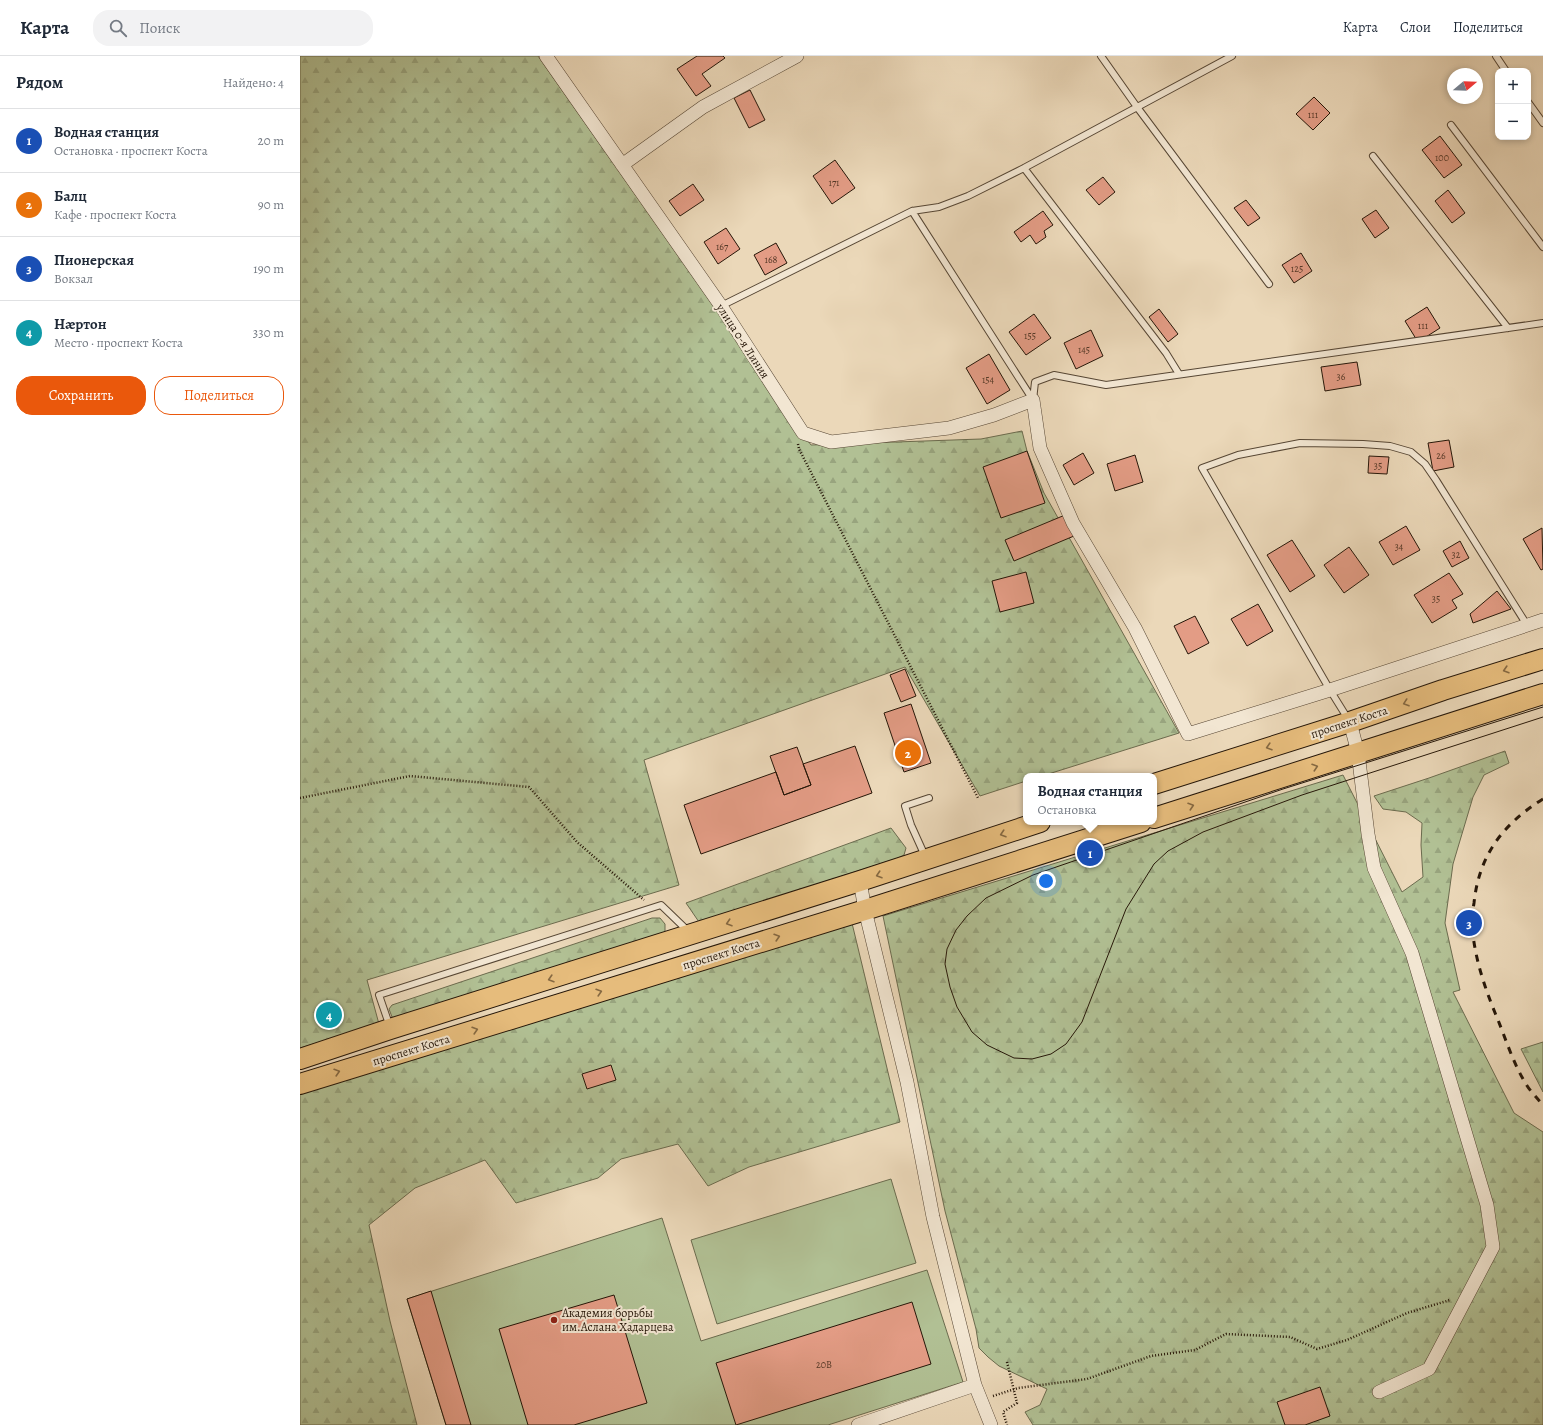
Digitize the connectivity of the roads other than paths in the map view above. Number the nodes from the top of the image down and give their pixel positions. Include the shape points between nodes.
1 (546, 56) edge
2 (797, 56) edge
3 (1101, 56) edge
4 (1232, 56) edge
5 (1496, 56) edge
6 (1504, 68) edge
7 (1529, 104) edge
8 (1137, 107) junction
9 (1543, 123) edge
10 (1451, 125) dead end
11 (1373, 156) dead end
12 (622, 165) junction
13 (1024, 168) junction
14 (912, 211) junction
15 (1543, 247) edge
16 (1269, 284) dead end
17 (721, 306) junction
18 (1543, 323) edge
19 (1508, 328) junction
20 (1179, 374) junction
21 (1033, 400) junction
22 (1543, 620) edge
23 (1527, 625) junction
24 (1543, 659) edge
25 (1330, 690) junction
26 (1543, 694) edge
27 (1350, 722) junction
28 (1358, 753) junction
29 (1157, 783) edge
30 (929, 798) dead end
31 (1157, 817) edge
32 (1031, 825) edge
33 (1132, 825) edge
34 (926, 860) junction
35 (860, 881) junction
36 (865, 910) junction
37 (692, 935) junction
38 (390, 1029) junction
39 (300, 1059) edge
40 (300, 1084) edge
41 (975, 1385) junction
42 (1378, 1392) dead end
43 (858, 1425) edge
44 (992, 1425) edge

1 - 12 street, улица 0-я Линия
2 - 12 street via 703,107
3 - 8 lane
4 - 8 lane
5 - 6 lane
7 - 9 lane
8 - 13 lane
8 - 16 lane
10 - 15 lane
11 - 19 lane
12 - 17 street, улица 0-я Линия
13 - 14 lane via 968,196 939,207
13 - 20 lane
14 - 17 lane
14 - 21 lane
17 - 21 street, улица 0-я Линия via 803,433 831,442 949,428
18 - 19 lane
19 - 20 lane
20 - 21 lane via 1106,385 1054,375 1035,382
21 - 25 street via 1040,448 1073,523 1135,628 1188,734
22 - 23 street
23 - 25 street
23 - 25 lane via 1426,464 1412,452 1390,446 1300,443 1238,455 1202,468
24 -> 27 main road, проспект Коста
25 - 27 lane
26 - 28 main road
27 - 28 street
27 -> 29 main road, проспект Коста
31 -> 28 main road
28 - 42 street via 1374,868 1412,953 1487,1205 1493,1247 1429,1369
30 - 34 lane via 905,806
32 -> 34 main road
33 - 36 main road, проспект Коста
34 -> 35 main road
35 - 36 street
35 -> 37 main road
40 -> 36 main road, проспект Коста
36 - 41 street via 907,1082 933,1217
37 -> 38 main road
37 - 38 lane via 661,905 380,995
38 - 39 main road
41 - 43 street
41 - 44 street

